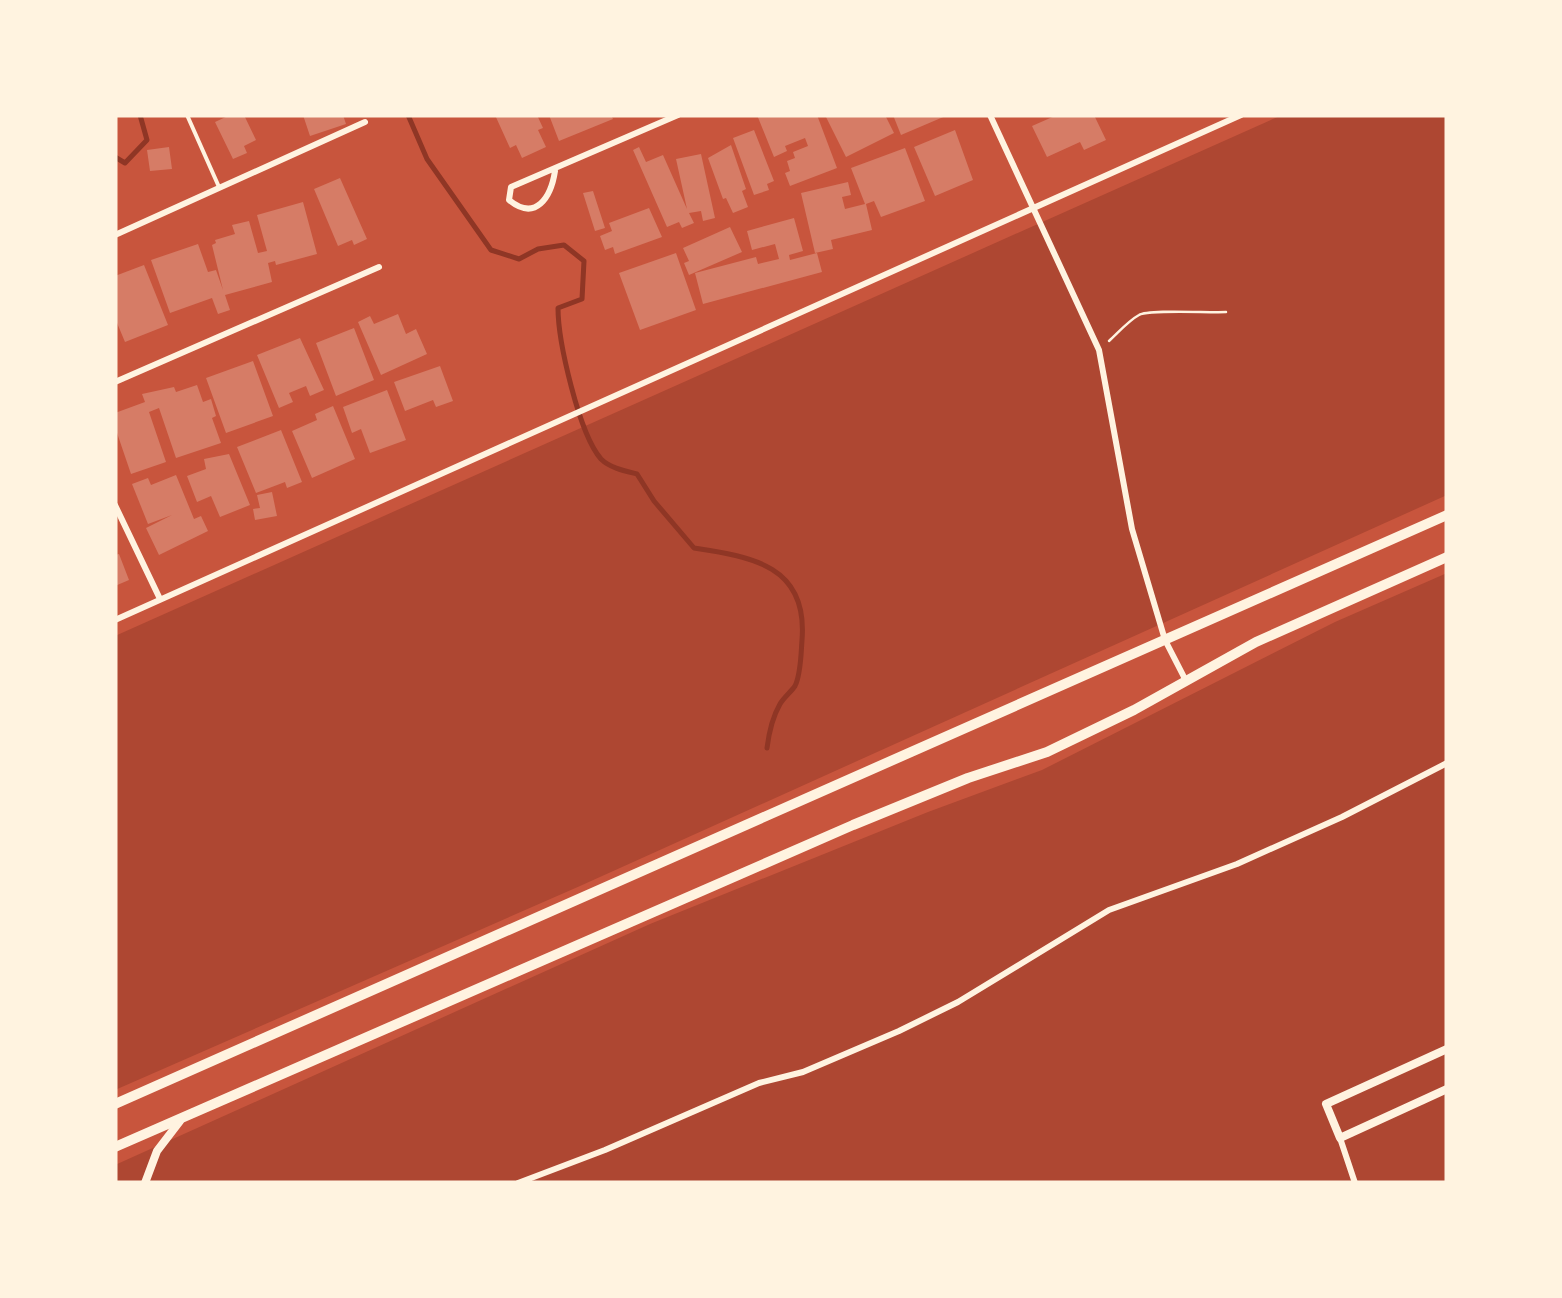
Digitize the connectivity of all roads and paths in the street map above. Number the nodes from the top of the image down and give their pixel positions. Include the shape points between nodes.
1 (187, 115) edge
2 (678, 115) edge
3 (990, 115) edge
4 (1241, 115) edge
5 (365, 122) dead end
6 (554, 171) dead end
7 (219, 187) junction
8 (1032, 208) junction
9 (115, 235) edge
10 (379, 267) dead end
11 (1226, 312) dead end
12 (1099, 350) junction
13 (115, 382) edge
14 (115, 505) edge
15 (1447, 515) edge
16 (1447, 557) edge
17 (160, 599) junction
18 (115, 620) edge
19 (1165, 640) junction
20 (1184, 679) junction
21 (1447, 763) edge
22 (1447, 1049) edge
23 (1447, 1089) edge
24 (115, 1104) edge
25 (183, 1118) junction
26 (1340, 1138) junction
27 (115, 1147) edge
28 (145, 1183) edge
29 (518, 1183) edge
30 (1355, 1183) edge

1 - 7 lane
2 - 6 street via 511,187 509,200 518,207 542,205
3 - 8 street
4 - 8 street
5 - 7 street
7 - 9 street
8 - 12 street
8 - 17 street
10 - 13 street
11 - 12 path via 1149,311
12 - 19 street via 1132,529
14 - 17 street
15 - 19 main road
16 - 20 main road
17 - 18 street
19 - 20 street
19 - 24 main road
20 - 25 main road via 1047,752 854,825
21 - 29 street via 1237,864 1108,910 899,1031
22 - 26 street via 1326,1104
23 - 26 street
25 - 27 main road
25 - 28 street via 156,1151
26 - 30 street

